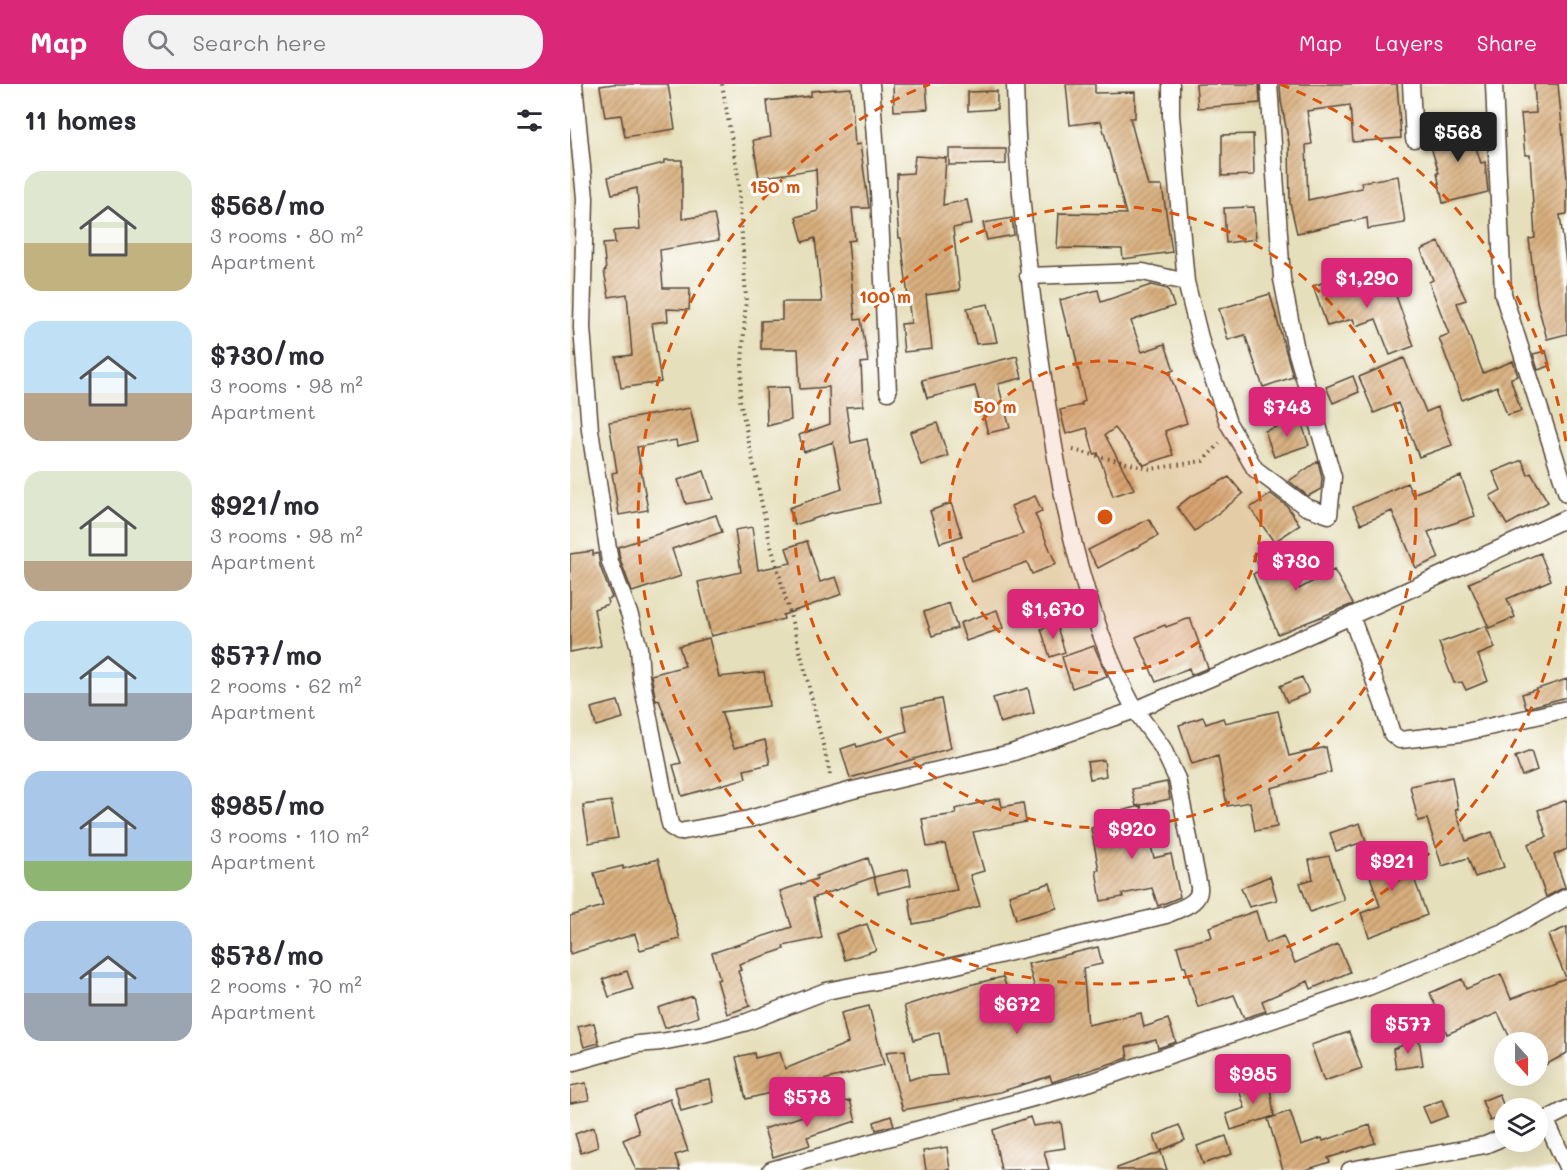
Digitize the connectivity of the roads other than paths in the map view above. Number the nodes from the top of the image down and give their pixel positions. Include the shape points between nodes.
1 (574, 84) edge
2 (871, 84) edge
3 (1015, 84) edge
4 (1171, 84) edge
5 (1269, 84) edge
6 (1411, 84) edge
7 (1494, 84) edge
8 (1414, 139) dead end
9 (1028, 276) junction
10 (1186, 282) junction
11 (888, 392) dead end
12 (1567, 494) edge
13 (1567, 518) edge
14 (1351, 616) junction
15 (1567, 709) edge
16 (1135, 710) junction
17 (1567, 897) edge
18 (570, 1063) edge
19 (1567, 1109) edge
20 (1548, 1120) edge
21 (1548, 1134) edge
22 (1494, 1141) edge
23 (1567, 1167) edge
24 (771, 1170) edge
25 (1350, 1170) edge

1 - 16 street via 585,198 582,328 590,430 610,562 639,648 641,677 671,827 679,832 749,819 1011,753
2 - 11 street
3 - 9 street
4 - 10 street
5 - 10 street via 1282,279 1296,350 1333,477 1329,515 1306,507 1255,469 1228,423
6 - 8 street
7 - 12 street via 1503,294
9 - 10 street via 1143,272
9 - 16 street via 1069,524 1105,645
13 - 14 street
14 - 15 street via 1392,734 1401,740 1462,733
14 - 16 street
16 - 18 street via 1162,747 1177,779 1199,886 1197,900 1166,915 944,968 825,991 747,1023 638,1044
17 - 24 street via 1503,932 1368,987 1125,1071
19 - 20 street
21 - 23 street
22 - 25 street

